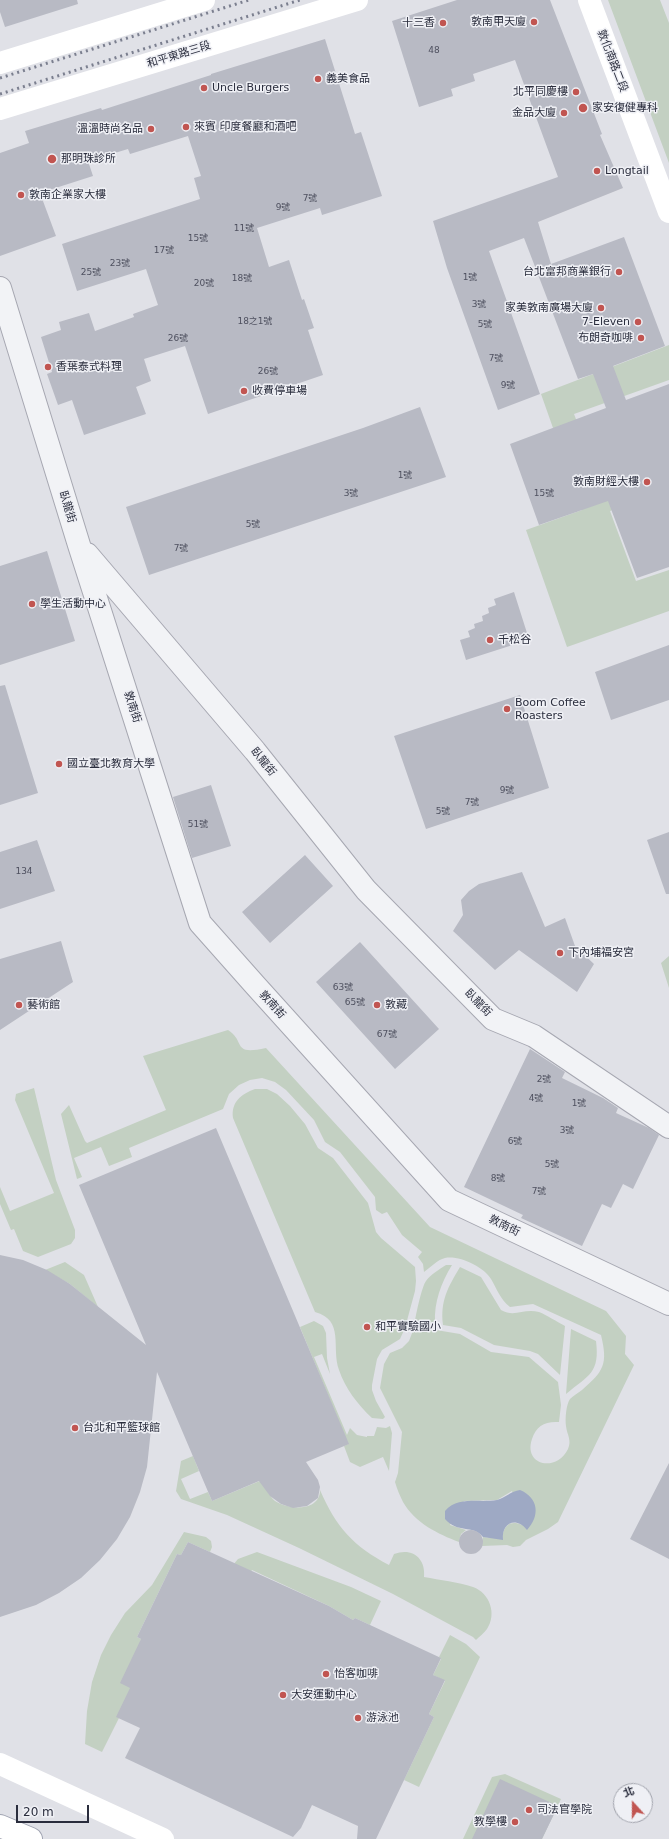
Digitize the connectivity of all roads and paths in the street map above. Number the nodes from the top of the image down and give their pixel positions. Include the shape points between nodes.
1 (204, 0) edge
2 (357, 0) edge
3 (589, 0) edge
4 (0, 63) edge
5 (0, 110) edge
6 (669, 212) edge
7 (0, 288) edge
8 (79, 545) junction
9 (669, 1127) edge
10 (669, 1304) edge
11 (0, 1764) edge
12 (3, 1827) edge
13 (31, 1839) edge
14 (163, 1839) edge

1 - 4 main road
2 - 5 main road, 和平東路三段
3 - 6 main road, 敦化南路二段
7 - 8 street, 臥龍街
8 - 9 street, 臥龍街 via 255,752 366,890 493,1019 534,1036
8 - 10 street, 敦南街 via 200,923 449,1200
11 - 14 main road
12 - 13 main road

